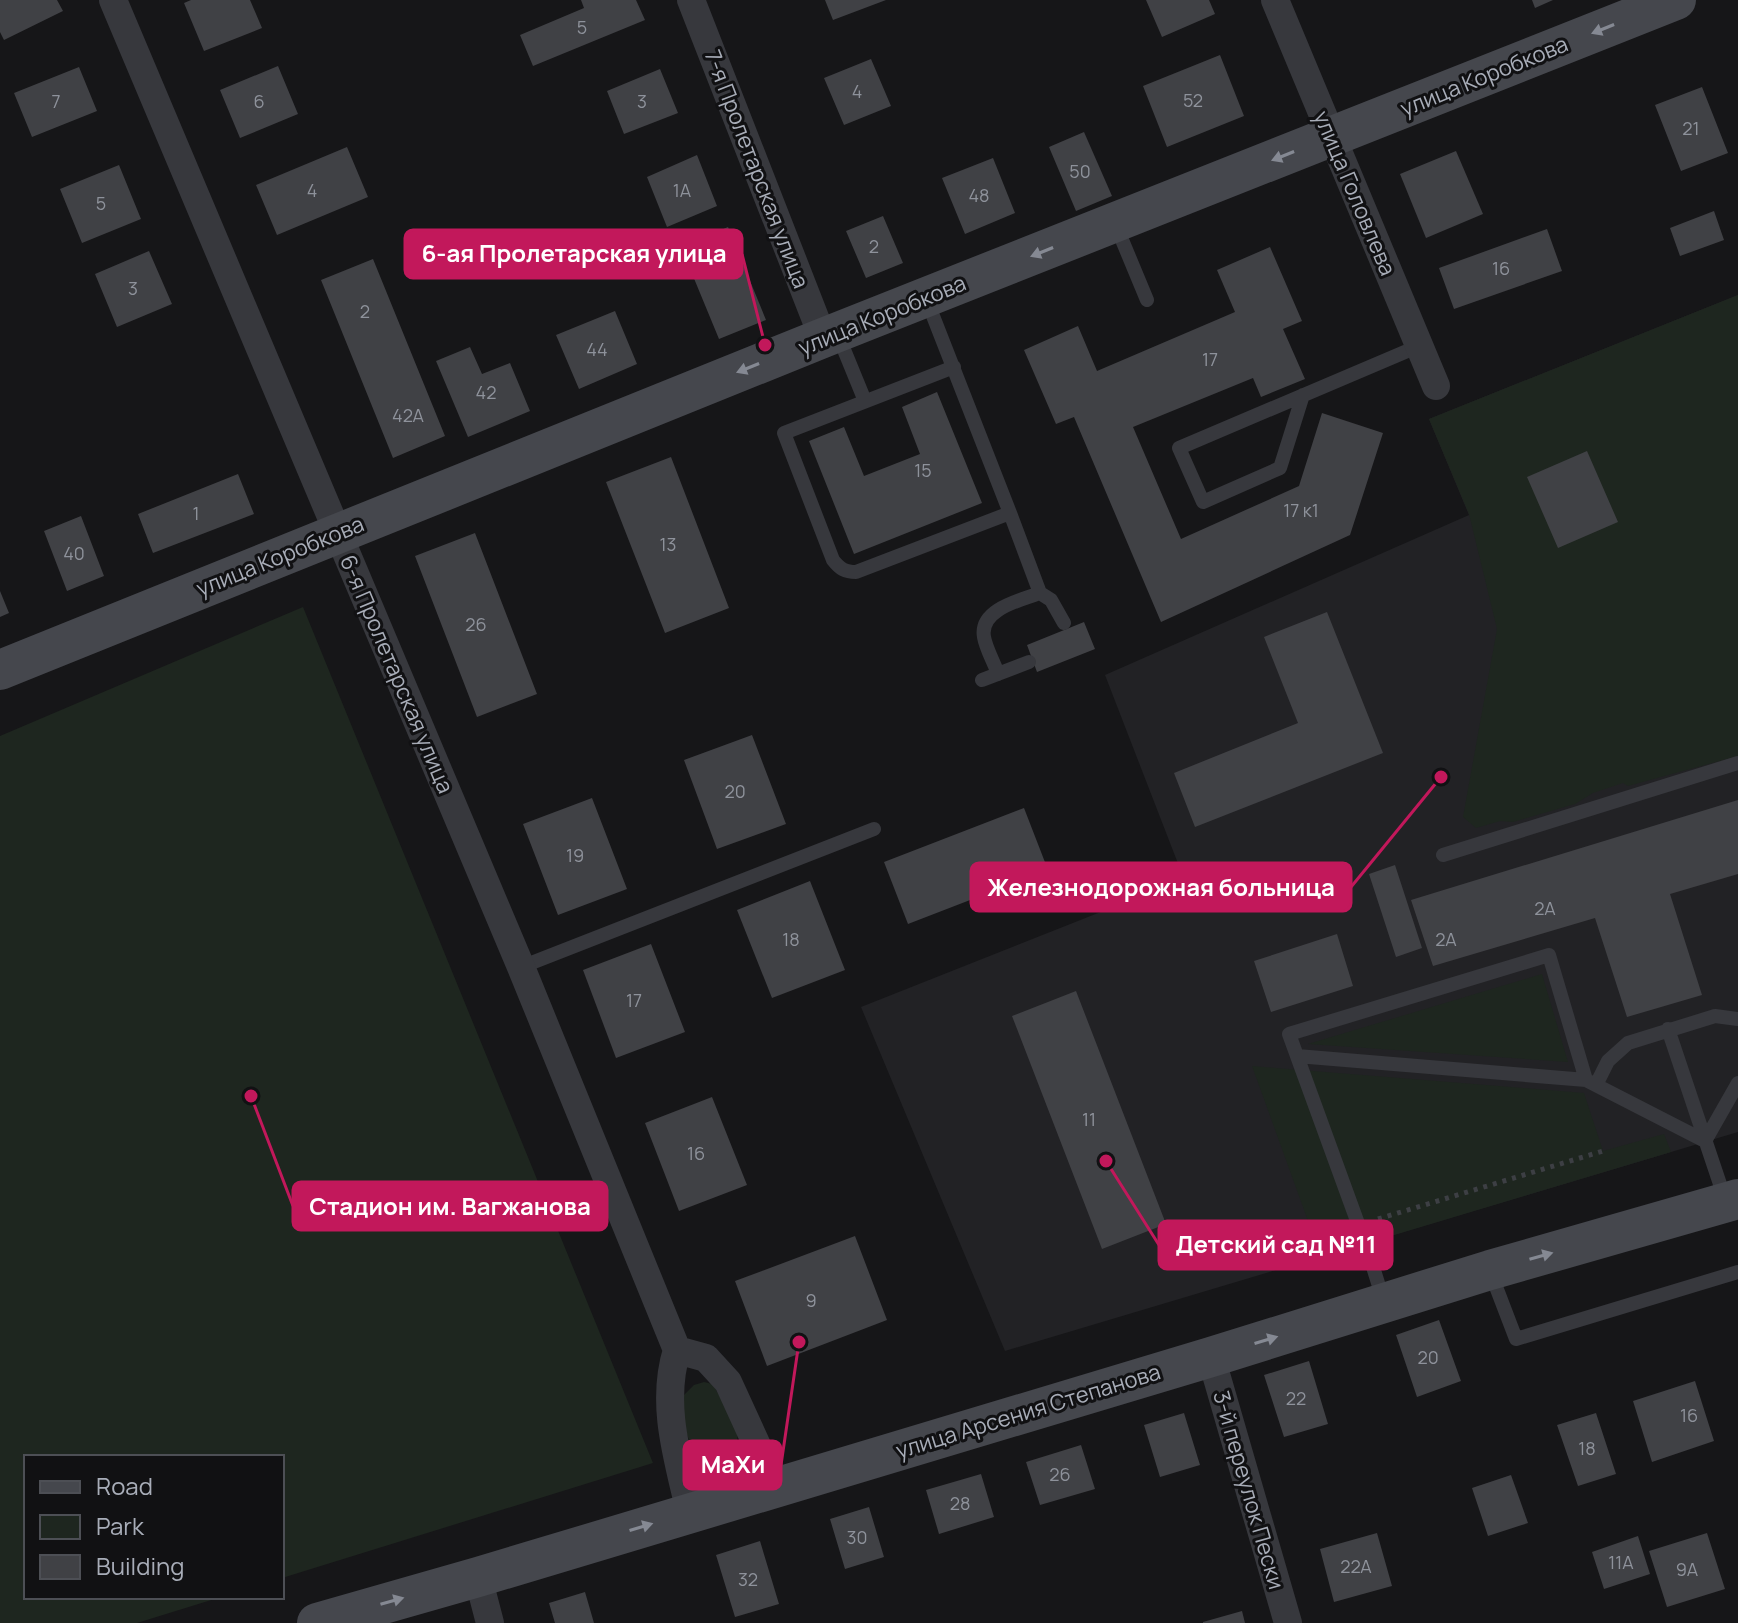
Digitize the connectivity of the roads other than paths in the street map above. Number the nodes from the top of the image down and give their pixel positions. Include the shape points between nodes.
1 (113, 0) edge
2 (691, 0) edge
3 (1275, 0) edge
4 (1676, 0) edge
5 (1331, 137) junction
6 (1114, 223) junction
7 (926, 297) junction
8 (1147, 300) dead end
9 (830, 336) junction
10 (1419, 346) junction
11 (954, 367) junction
12 (1436, 386) dead end
13 (1303, 395) junction
14 (865, 401) junction
15 (1010, 513) junction
16 (338, 533) junction
17 (1040, 593) junction
18 (1064, 623) dead end
19 (1029, 662) dead end
20 (0, 670) edge
21 (998, 674) junction
22 (982, 680) dead end
23 (1738, 763) edge
24 (874, 829) dead end
25 (1443, 855) dead end
26 (521, 967) junction
27 (1738, 1019) edge
28 (1668, 1029) junction
29 (1297, 1056) junction
30 (1591, 1082) junction
31 (1738, 1083) edge
32 (1705, 1141) junction
33 (1732, 1201) edge
34 (1490, 1270) junction
35 (1738, 1272) edge
36 (1385, 1303) junction
37 (677, 1350) junction
38 (1211, 1357) junction
39 (776, 1487) junction
40 (690, 1512) junction
41 (478, 1577) junction
42 (317, 1623) edge
43 (490, 1623) edge
44 (1288, 1623) edge

1 - 16 street, 6-я Пролетарская улица
2 - 9 street, 7-я Пролетарская улица
3 - 5 street, улица Головлева
4 -> 5 street, улица Коробкова
5 -> 6 street, улица Коробкова
5 - 10 street, улица Головлева
6 -> 7 street, улица Коробкова
6 - 8 lane
7 - 9 street, улица Коробкова
7 - 11 lane
9 - 14 lane
9 -> 16 street, улица Коробкова
10 - 12 street, улица Головлева
10 - 13 lane
11 - 14 lane
11 - 15 lane
13 - 13 lane via 1179,448 1203,502 1280,468
14 - 15 lane via 784,433 838,567 856,572
15 - 17 lane
16 - 20 street, улица Коробкова
16 - 26 street, 6-я Пролетарская улица
17 - 18 lane via 1051,600
17 - 21 lane via 998,609 987,620 983,636
19 - 21 lane
21 - 22 lane
23 - 25 lane
24 - 26 lane
26 - 37 street, 6-я Пролетарская улица
27 - 28 lane via 1715,1016
28 - 30 lane via 1628,1043
28 - 32 lane
29 - 30 lane
29 - 30 lane via 1289,1034 1549,955
29 - 36 lane
30 - 32 lane
31 - 32 lane
32 - 33 lane
34 -> 33 street, улица Арсения Степанова
34 - 35 lane via 1516,1339
34 - 36 street, улица Арсения Степанова
38 -> 36 street, улица Арсения Степанова
37 - 39 street via 706,1358 728,1382
37 - 40 street via 669,1403
38 - 39 street, улица Арсения Степанова
38 - 44 street, 3-й переулок Пески
39 - 40 street, улица Арсения Степанова
41 -> 40 street, улица Арсения Степанова
42 -> 41 street, улица Арсения Степанова
41 - 43 street

